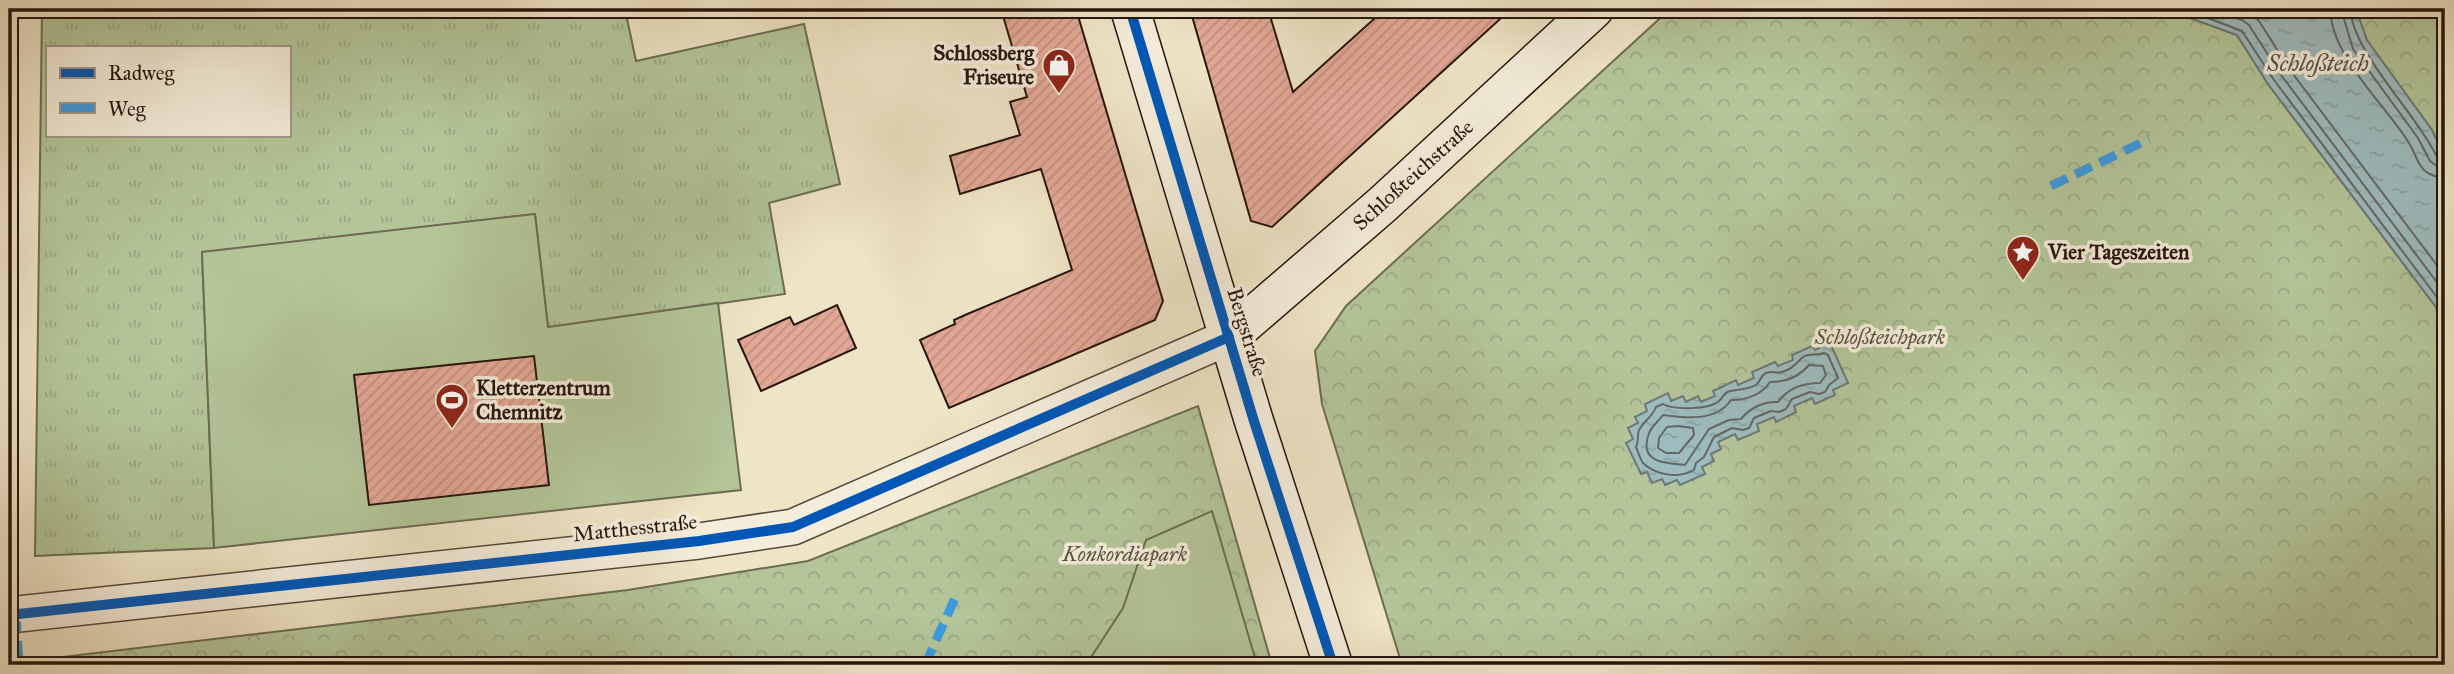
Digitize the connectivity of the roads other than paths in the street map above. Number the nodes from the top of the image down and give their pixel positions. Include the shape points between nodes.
1 (1130, 9) edge
2 (1594, 9) edge
3 (1229, 337) junction
4 (9, 615) edge
5 (1333, 665) edge

1 - 3 main road, Bergstraße
2 - 3 main road, Schloßteichstraße via 1382,205
3 - 4 street, Matthesstraße via 793,527
3 - 5 main road, Bergstraße

